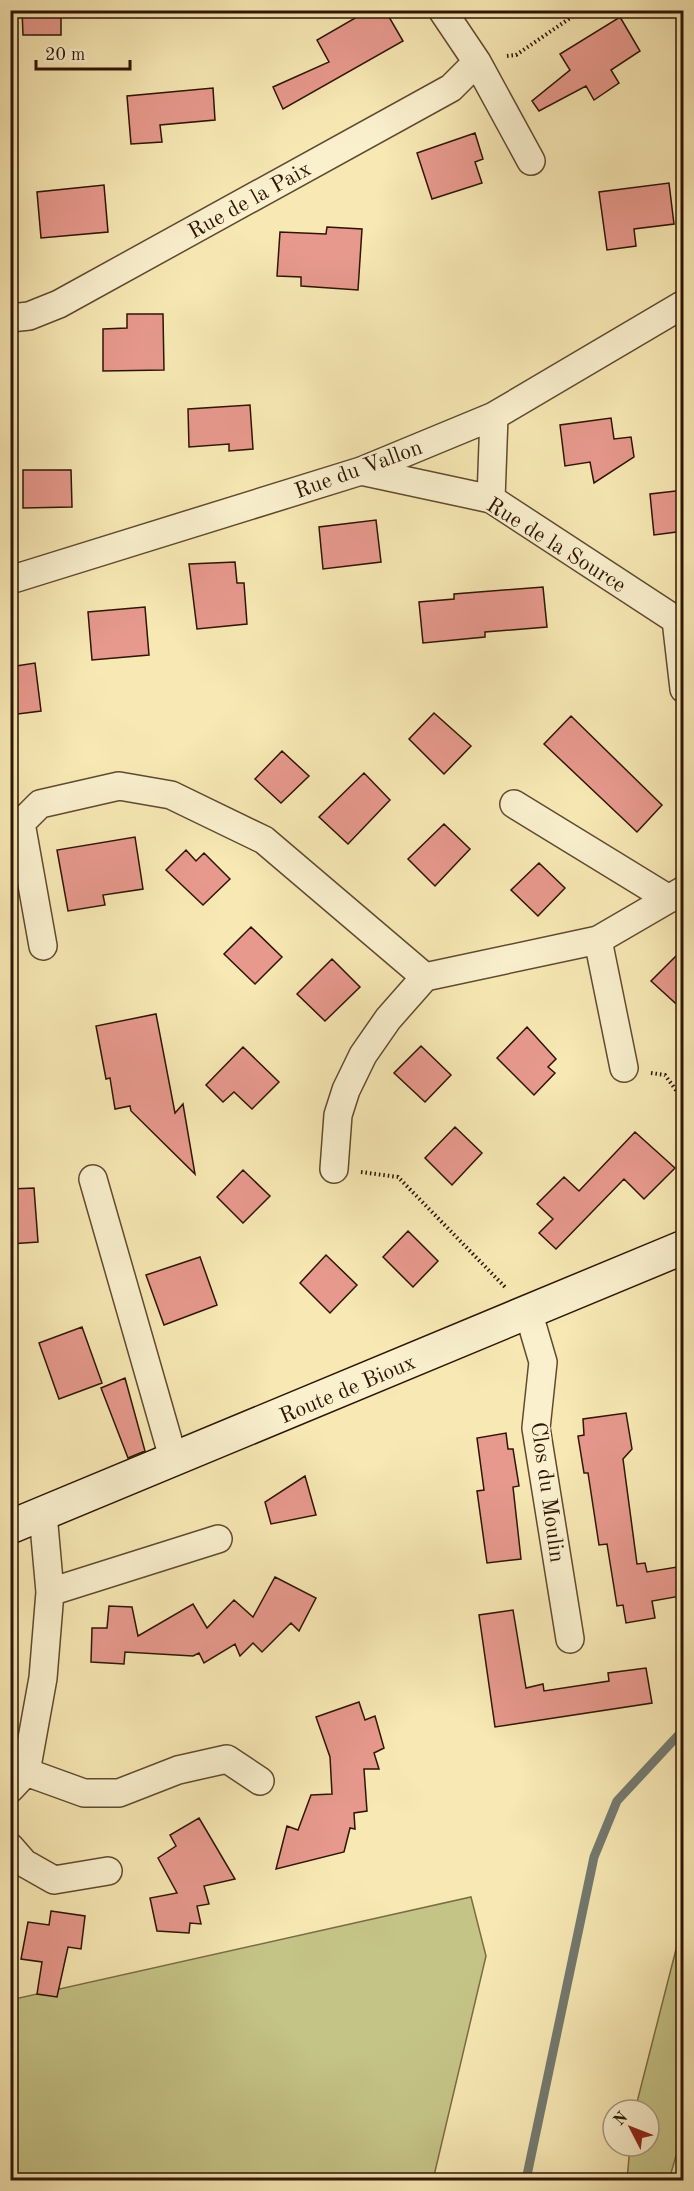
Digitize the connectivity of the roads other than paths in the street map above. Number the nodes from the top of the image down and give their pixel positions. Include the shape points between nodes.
1 (442, 10) edge
2 (477, 62) junction
3 (531, 161) dead end
4 (684, 304) edge
5 (10, 318) edge
6 (494, 416) junction
7 (361, 471) junction
8 (492, 499) junction
9 (10, 580) edge
10 (680, 619) edge
11 (684, 689) edge
12 (514, 804) dead end
13 (676, 894) edge
14 (598, 940) junction
15 (43, 946) dead end
16 (425, 976) junction
17 (624, 1068) road end
18 (334, 1169) road end
19 (93, 1179) dead end
20 (684, 1247) edge
21 (528, 1311) junction
22 (174, 1461) junction
23 (43, 1514) junction
24 (10, 1527) edge
25 (218, 1539) dead end
26 (50, 1592) junction
27 (570, 1639) dead end
28 (18, 1781) edge
29 (260, 1781) dead end
30 (10, 1847) edge
31 (108, 1871) dead end

1 - 2 street
2 - 3 street
2 - 5 street, Rue de la Paix via 451,88 59,304 29,316
4 - 6 street, Rue du Vallon
6 - 7 street, Rue du Vallon
6 - 8 street
7 - 8 street, Rue de la Source
7 - 9 street, Rue du Vallon
8 - 10 street, Rue de la Source
10 - 11 street, Rue de la Source
12 - 13 street
13 - 14 street
14 - 16 street
14 - 17 street
15 - 16 street via 21,823 40,804 119,786 171,795 264,840
16 - 18 street via 388,1018 346,1090 338,1115
19 - 22 street
20 - 21 main road, Route de Bioux
21 - 22 main road, Route de Bioux
21 - 27 street, Clos du Moulin via 543,1362 536,1428
22 - 23 main road, Route de Bioux
23 - 24 main road, Route de Bioux
23 - 26 street
25 - 26 street
26 - 28 street via 43,1678
28 - 29 street via 84,1793 119,1793 178,1770 227,1759
30 - 31 street via 24,1863 54,1880

